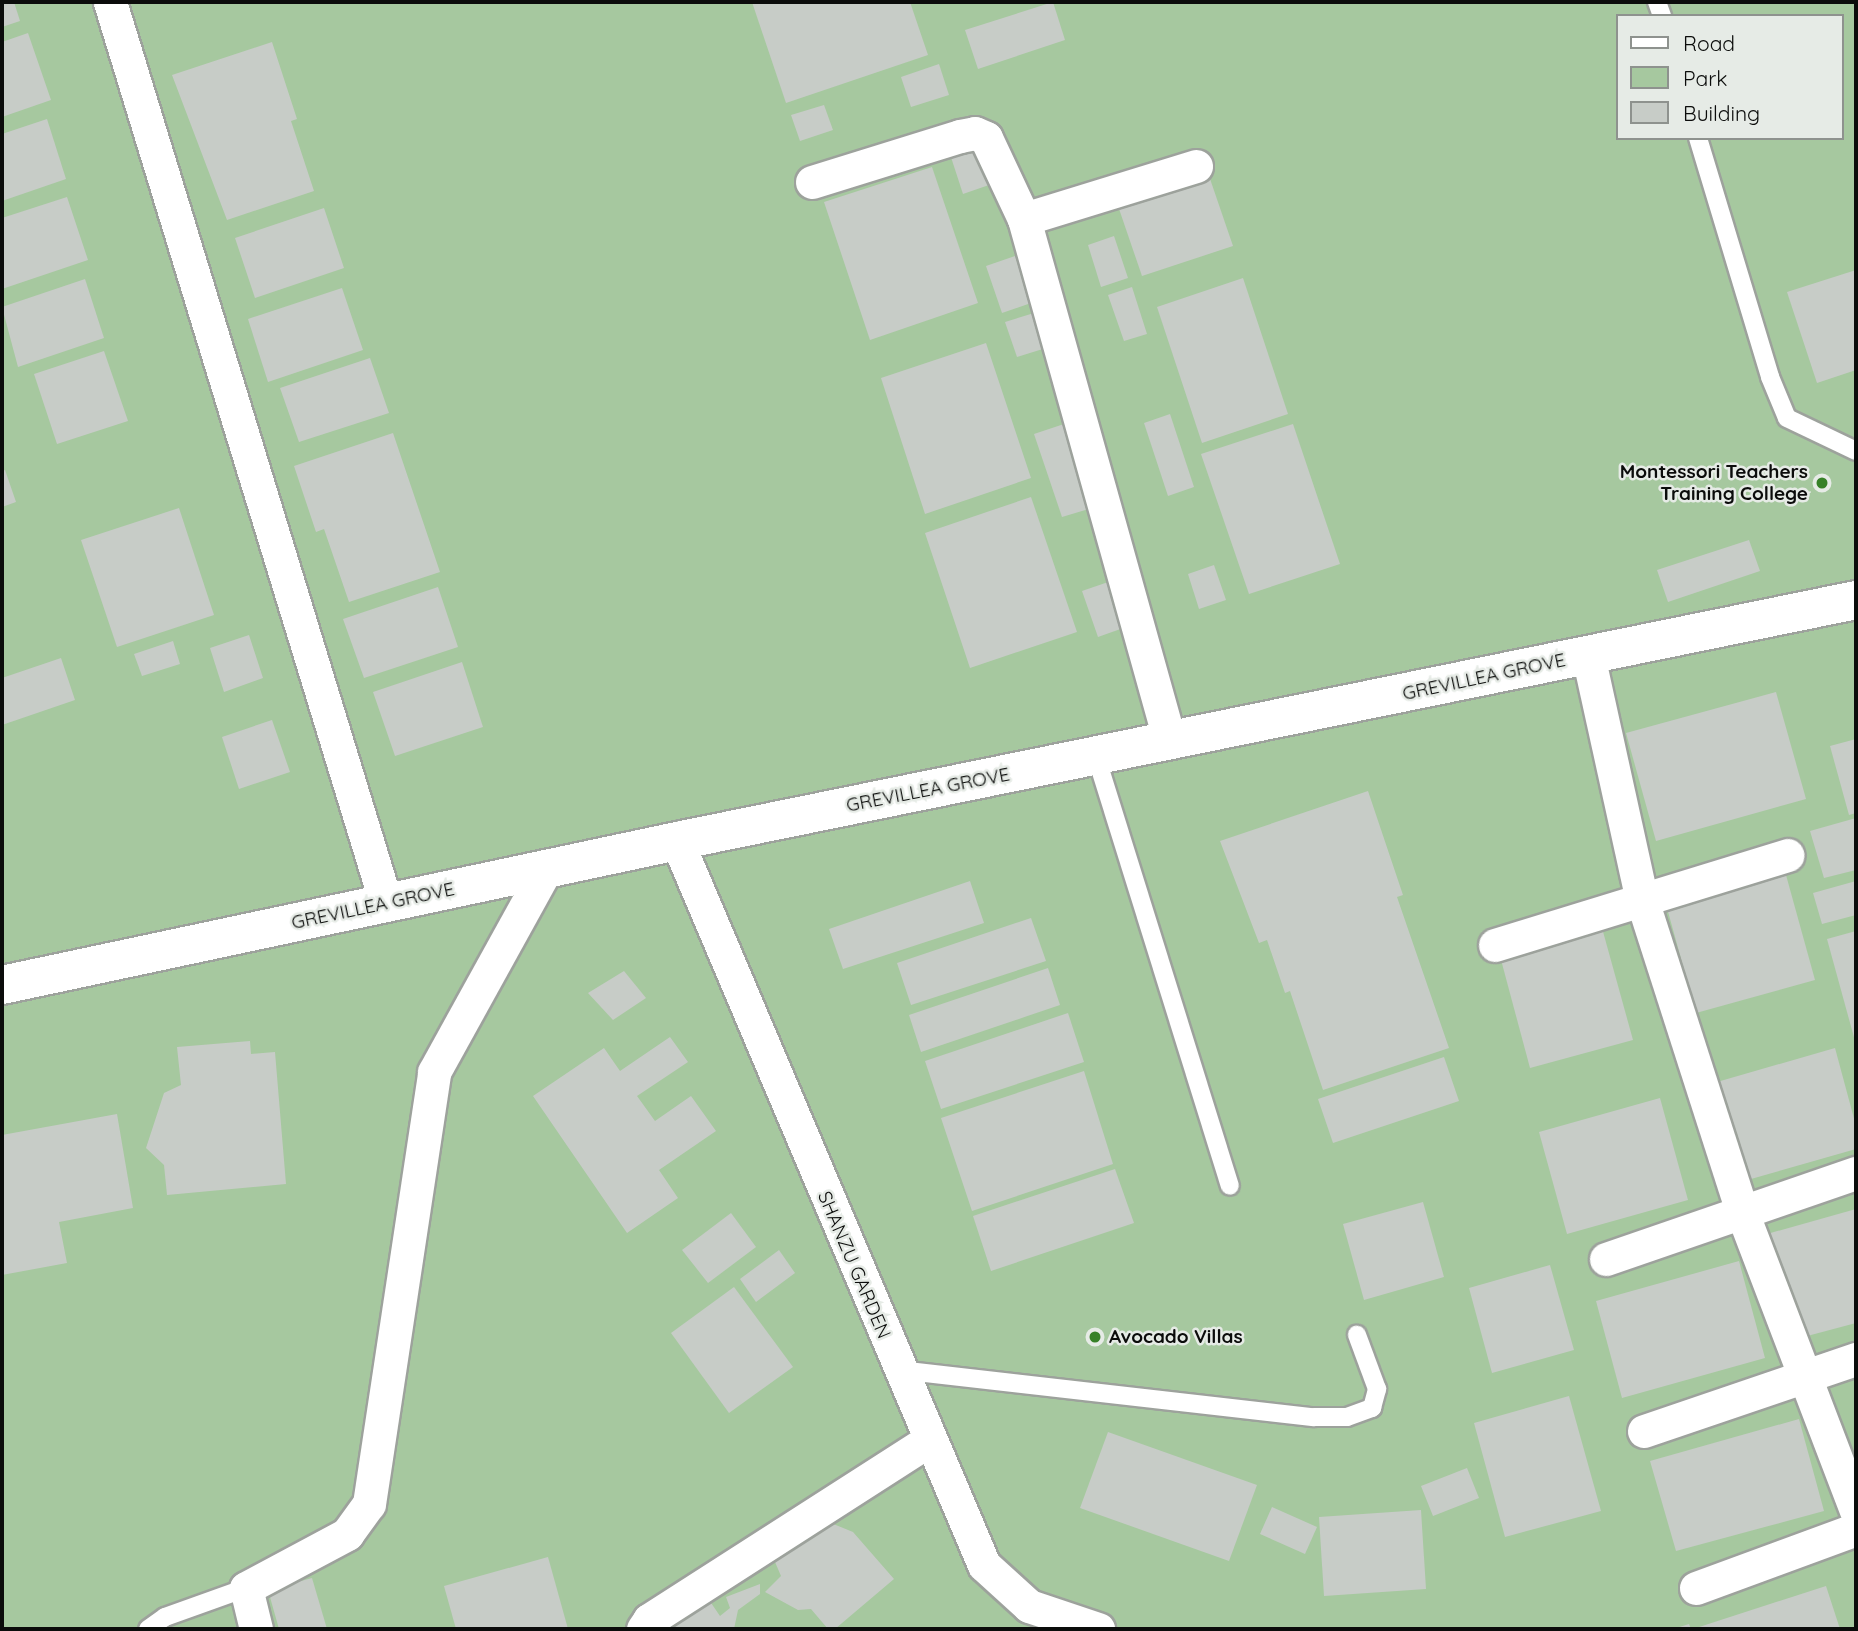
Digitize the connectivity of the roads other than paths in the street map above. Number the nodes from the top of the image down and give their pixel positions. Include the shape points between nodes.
1 (110, 2) edge
2 (1700, 140) edge
3 (1196, 166) dead end
4 (812, 182) dead end
5 (1024, 219) junction
6 (1856, 451) edge
7 (1856, 600) edge
8 (1588, 656) junction
9 (1170, 741) junction
10 (1096, 756) junction
11 (677, 841) junction
12 (1787, 855) dead end
13 (545, 871) junction
14 (1642, 900) junction
15 (386, 903) junction
16 (1495, 945) dead end
17 (2, 985) edge
18 (1856, 1173) edge
19 (1230, 1186) dead end
20 (1742, 1212) junction
21 (1606, 1259) dead end
22 (1357, 1335) dead end
23 (1856, 1359) edge
24 (899, 1370) junction
25 (1802, 1377) junction
26 (1644, 1431) dead end
27 (929, 1440) junction
28 (1856, 1510) edge
29 (1856, 1530) edge
30 (246, 1588) junction
31 (1696, 1588) dead end
32 (148, 1629) edge
33 (256, 1629) edge
34 (643, 1629) edge
35 (1098, 1629) edge

1 - 15 street
2 - 6 lane via 1770,377 1787,418
3 - 5 street
4 - 5 street via 975,133 986,138 995,153
5 - 9 street
7 - 8 street, GREVILLEA GROVE
8 - 9 street, GREVILLEA GROVE
8 - 14 street
9 - 10 street, GREVILLEA GROVE
10 - 11 street, GREVILLEA GROVE
10 - 19 lane
11 - 13 street, GREVILLEA GROVE
11 - 24 street, SHANZU GARDEN
12 - 14 street
13 - 15 street, GREVILLEA GROVE
13 - 30 street via 434,1072 369,1504 347,1534
14 - 16 street
14 - 20 street
15 - 17 street, GREVILLEA GROVE
18 - 20 street
20 - 21 street
20 - 25 street
22 - 24 lane via 1377,1389 1372,1408 1346,1416 1314,1417
23 - 25 street
24 - 27 street, SHANZU GARDEN
25 - 26 street
25 - 28 street
27 - 34 street via 649,1620
27 - 35 street, SHANZU GARDEN via 984,1565 1029,1606
29 - 31 street
30 - 32 lane via 165,1617
30 - 33 street

